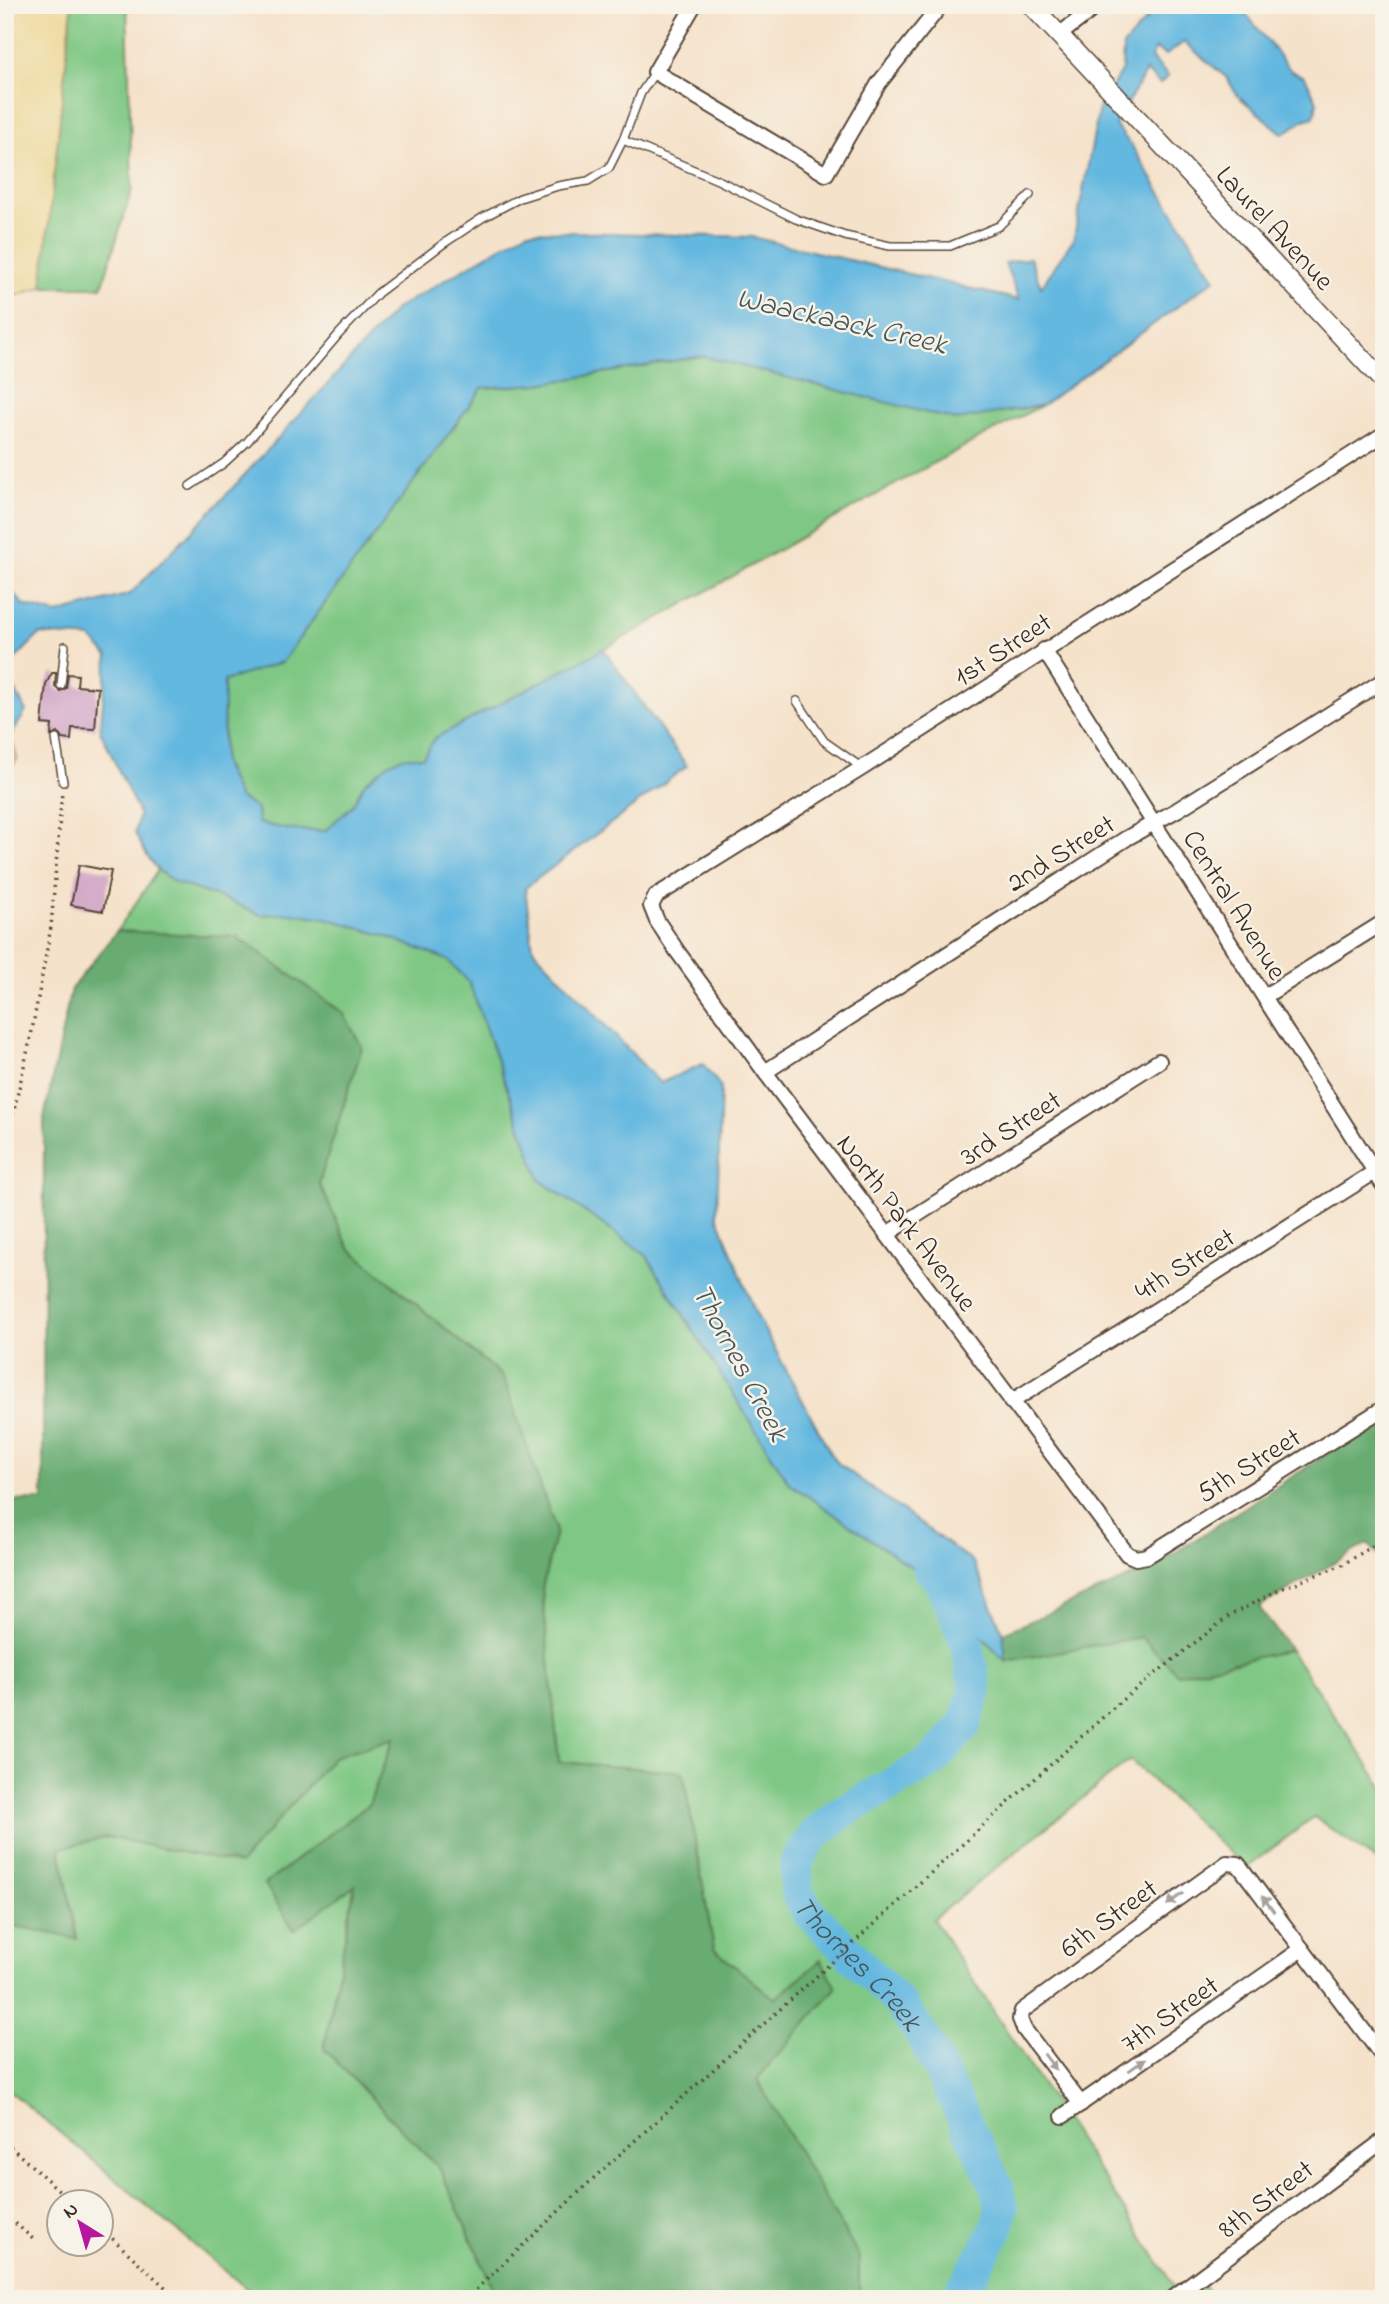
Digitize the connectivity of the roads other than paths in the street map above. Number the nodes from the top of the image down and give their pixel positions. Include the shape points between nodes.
1 (694, 5) edge
2 (941, 5) edge
3 (1031, 5) edge
4 (1098, 5) edge
5 (1059, 35) junction
6 (655, 72) junction
7 (623, 140) junction
8 (1030, 195) dead end
9 (1384, 382) edge
10 (1384, 434) edge
11 (190, 486) dead end
12 (65, 646) dead end
13 (1044, 650) junction
14 (1384, 680) edge
15 (61, 685) dead end
16 (797, 701) dead end
17 (56, 739) dead end
18 (862, 768) junction
19 (63, 782) road end
20 (1155, 823) junction
21 (651, 906) joint
22 (1384, 922) edge
23 (1265, 996) junction
24 (1159, 1061) dead end
25 (765, 1072) junction
26 (1379, 1169) edge
27 (1384, 1186) edge
28 (887, 1234) junction
29 (1011, 1402) junction
30 (1384, 1408) edge
31 (1136, 1558) joint
32 (1303, 1949) junction
33 (1384, 2057) edge
34 (1081, 2104) junction
35 (1063, 2116) dead end
36 (1384, 2140) edge
37 (1176, 2295) dead end

1 - 6 street
2 - 6 street via 879,82 826,174
3 - 5 street, Laurel Avenue
4 - 5 street
5 - 9 street, Laurel Avenue
6 - 7 lane via 641,93
7 - 8 lane via 796,219 890,246 950,246 999,226
7 - 11 lane via 609,168 588,181 520,198 482,218 377,293 247,442
10 - 13 street, 1st Street
12 - 15 lane
13 - 18 street, 1st Street
13 - 20 street, Central Avenue
14 - 20 street, 2nd Street
16 - 18 lane via 824,741
17 - 19 lane
18 - 21 street, 1st Street via 656,896
20 - 23 street, Central Avenue
20 - 25 street, 2nd Street
21 - 25 street, North Park Avenue via 677,951
22 - 23 street
23 - 26 street, Central Avenue via 1321,1090
24 - 28 street, 3rd Street
25 - 28 street, North Park Avenue
26 - 27 street, Central Avenue
26 - 29 street, 4th Street
28 - 29 street, North Park Avenue
29 - 31 street, North Park Avenue via 1118,1545
30 - 31 street, 5th Street via 1147,1556
32 - 33 street
34 -> 32 street, 7th Street
32 -> 34 street, 6th Street via 1238,1864 1216,1869 1026,2007 1020,2019 1024,2029
34 - 35 street, 7th Street
36 - 37 street, 8th Street

